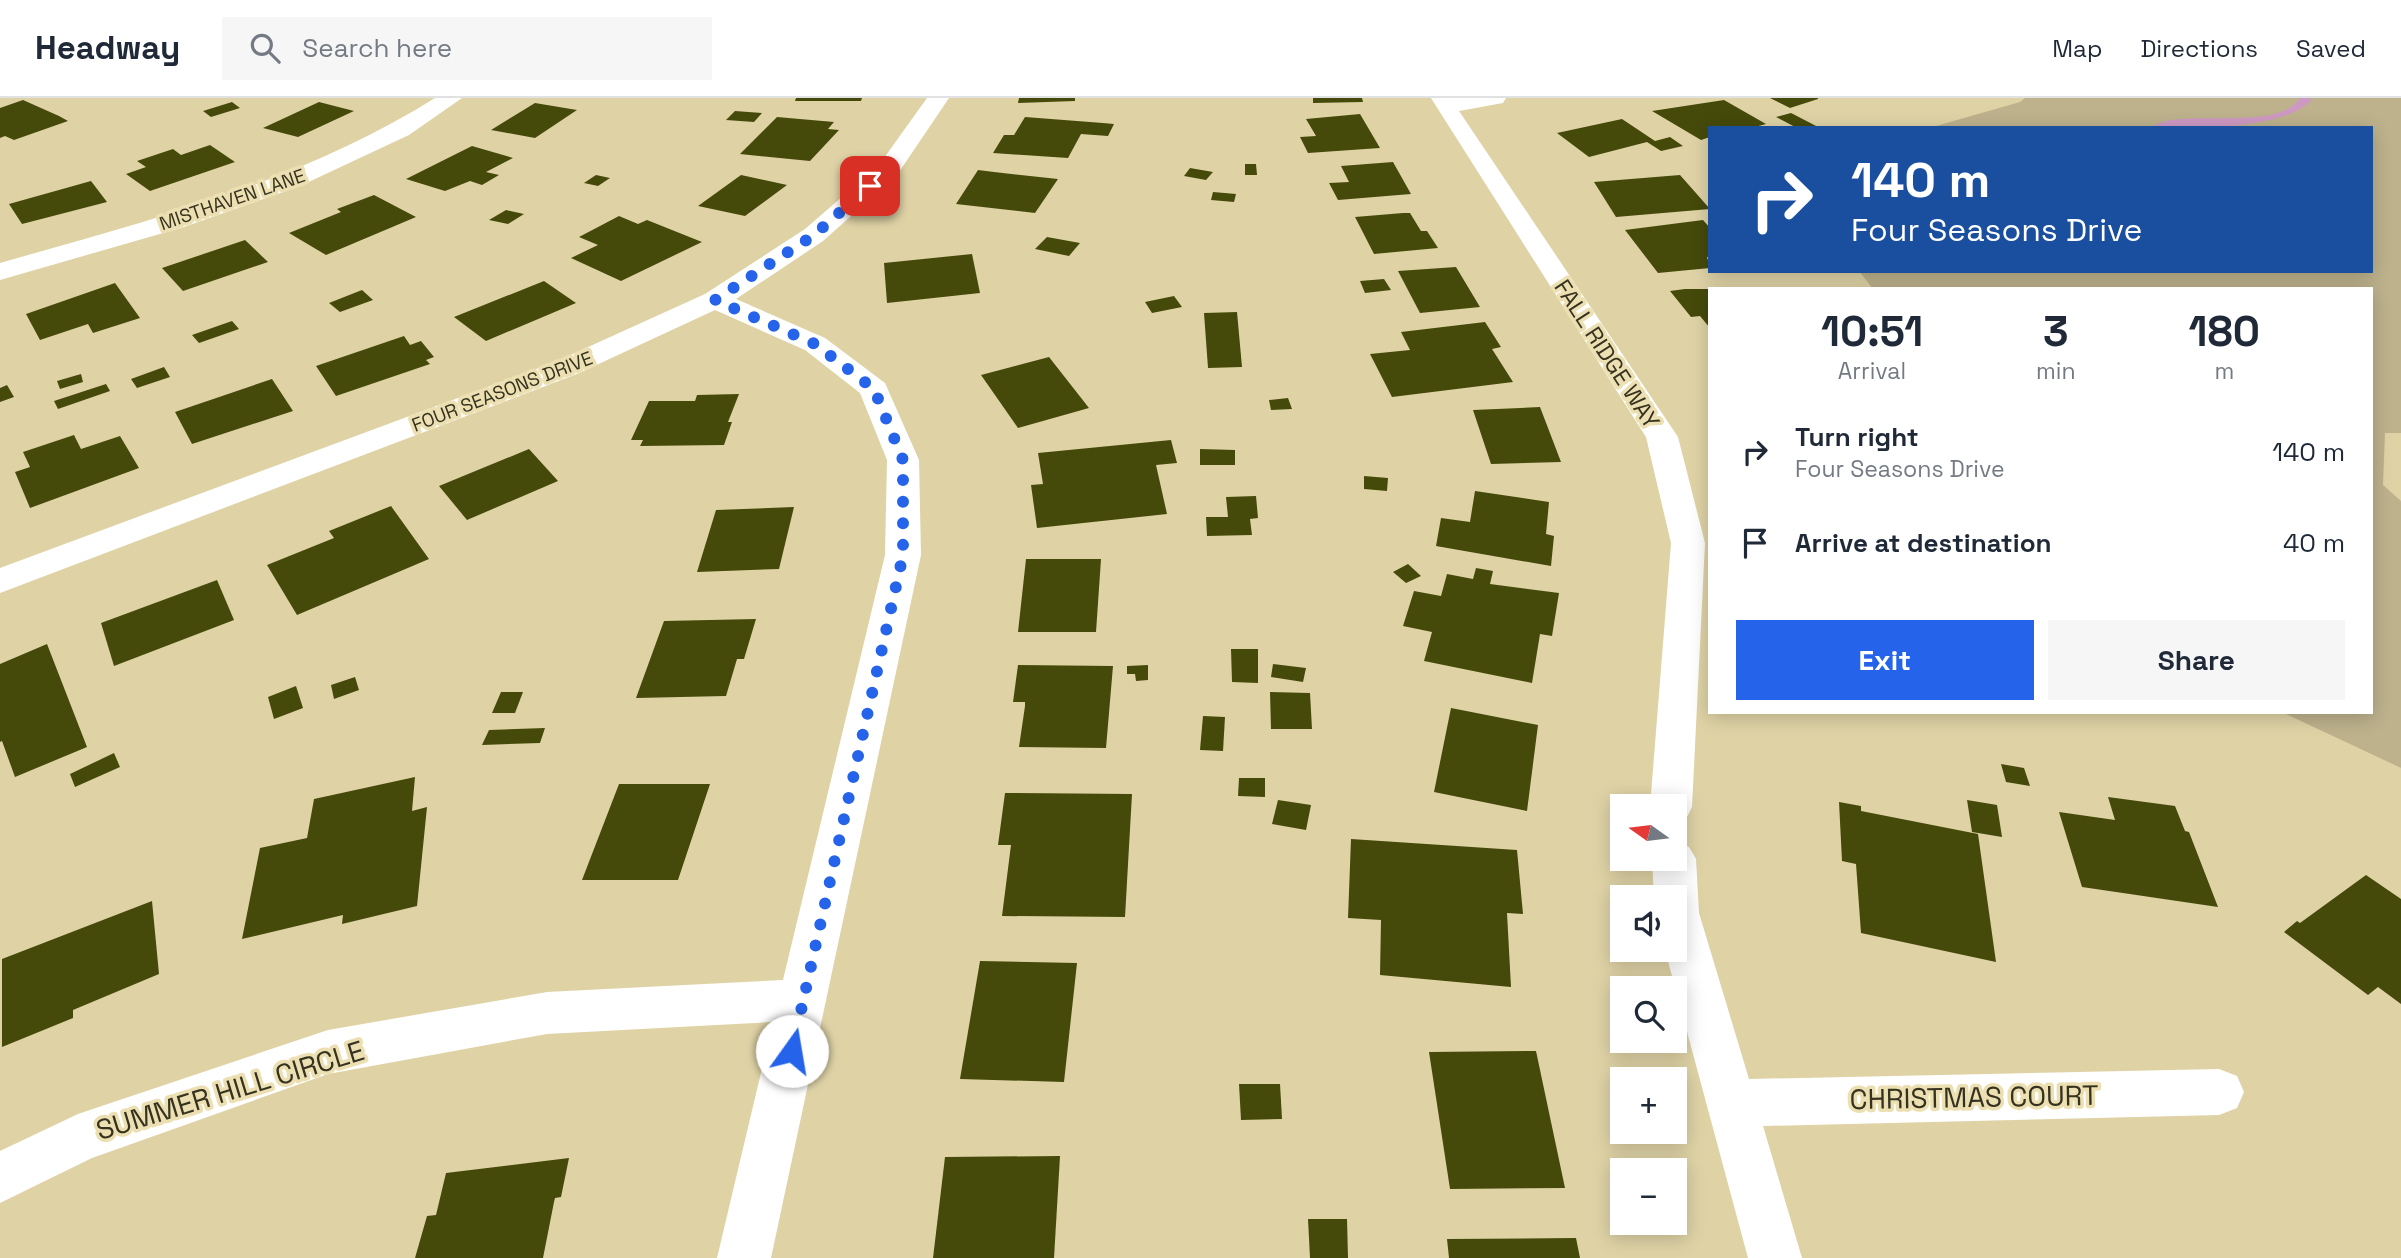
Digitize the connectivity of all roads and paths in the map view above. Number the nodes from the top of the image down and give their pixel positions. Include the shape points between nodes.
1 (451, 98) edge
2 (938, 98) edge
3 (1495, 98) edge
4 (1443, 103) edge
5 (0, 272) edge
6 (715, 300) junction
7 (0, 581) edge
8 (1672, 794) edge
9 (1675, 872) edge
10 (804, 1000) junction
11 (2219, 1092) dead end
12 (1729, 1103) junction
13 (0, 1178) edge
14 (744, 1258) edge
15 (1775, 1258) edge

1 - 5 street, MISTHAVEN LANE via 422,119 325,167 202,211
2 - 6 street, FOUR SEASONS DRIVE via 888,170 814,235
3 - 4 street
4 - 8 street, FALL RIDGE WAY via 1662,437 1688,543
6 - 7 street, FOUR SEASONS DRIVE via 566,368
6 - 10 street via 815,344 874,389 903,460 903,555
9 - 12 street via 1677,913
10 - 13 street, SUMMER HILL CIRCLE via 547,1013 328,1052 78,1138
10 - 14 street
11 - 12 street, CHRISTMAS COURT
12 - 15 street

